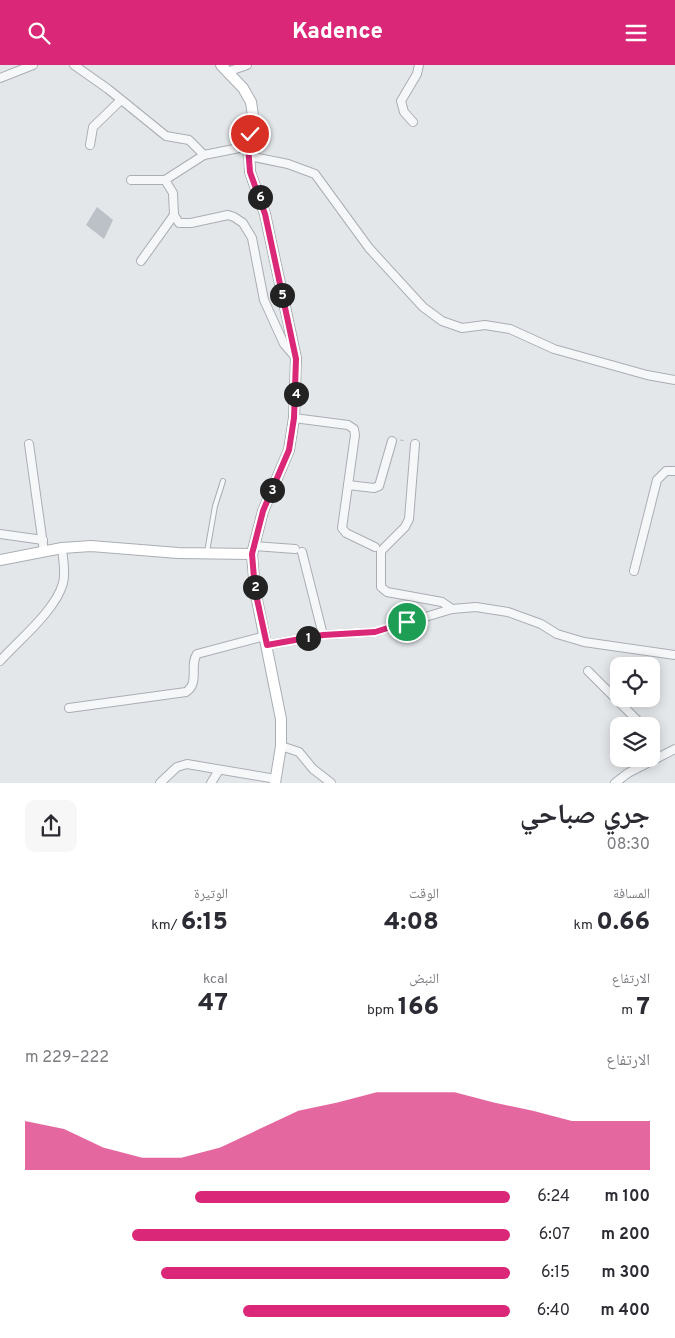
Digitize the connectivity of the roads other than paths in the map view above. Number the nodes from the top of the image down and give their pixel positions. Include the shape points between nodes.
1 (33, 65) edge
2 (74, 65) edge
3 (248, 65) edge
4 (419, 65) edge
5 (224, 69) edge
6 (0, 78) edge
7 (121, 100) junction
8 (413, 122) dead end
9 (90, 145) dead end
10 (249, 151) junction
11 (204, 155) junction
12 (131, 180) dead end
13 (165, 180) junction
14 (174, 215) junction
15 (141, 261) dead end
16 (296, 359) junction
17 (675, 380) edge
18 (294, 418) junction
19 (392, 441) road end
20 (29, 444) dead end
21 (416, 444) road end
22 (675, 471) edge
23 (223, 481) dead end
24 (348, 485) junction
25 (0, 534) edge
26 (43, 540) junction
27 (375, 547) dead end
28 (62, 549) junction
29 (252, 550) junction
30 (44, 551) junction
31 (207, 553) junction
32 (0, 560) edge
33 (634, 571) dead end
34 (452, 609) junction
35 (323, 635) junction
36 (266, 640) junction
37 (675, 655) edge
38 (0, 661) edge
39 (588, 671) dead end
40 (69, 708) dead end
41 (634, 717) edge
42 (281, 745) junction
43 (675, 749) edge
44 (660, 756) edge
45 (641, 767) edge
46 (219, 770) junction
47 (275, 781) edge
48 (160, 783) edge
49 (211, 783) edge
50 (331, 783) edge
51 (615, 783) edge

1 - 6 street
2 - 7 street
3 - 5 street
4 - 8 street via 401,101 404,112
5 - 10 main road via 243,88 251,102 253,116
7 - 9 street via 93,127
7 - 11 street via 166,136 189,140
10 - 11 street
10 - 16 main road via 250,172 265,214
10 - 17 street via 315,174 369,248 422,307 442,321 462,328 486,325 510,329 554,349
11 - 13 street
12 - 13 street
13 - 14 street via 173,193
14 - 15 street
14 - 16 street via 177,222 182,223 228,215 243,223 252,238 260,288 267,308 284,344
16 - 18 main road
18 - 24 street via 348,425 354,429
18 - 29 main road via 288,456 263,511
19 - 24 street via 379,486
20 - 26 street
21 - 34 street via 409,519 381,551 381,587 387,592 442,602
22 - 33 street via 666,471 656,480
23 - 31 lane
24 - 27 street via 342,528
25 - 26 street
26 - 30 street
28 - 30 main road
28 - 31 main road via 91,546
28 - 38 street via 64,576 55,599
29 - 31 main road
29 - 35 street via 298,551
29 - 36 main road via 255,590
30 - 32 main road via 28,557
34 - 35 street via 375,632
34 - 37 street via 493,609 527,618 557,634 584,642
35 - 36 street
36 - 40 street via 197,653 194,681 186,692
36 - 42 main road via 281,719
39 - 41 street
42 - 47 main road
42 - 50 street via 299,751 313,769
43 - 44 street
45 - 51 street
46 - 47 street
46 - 48 street via 182,765
46 - 49 street

